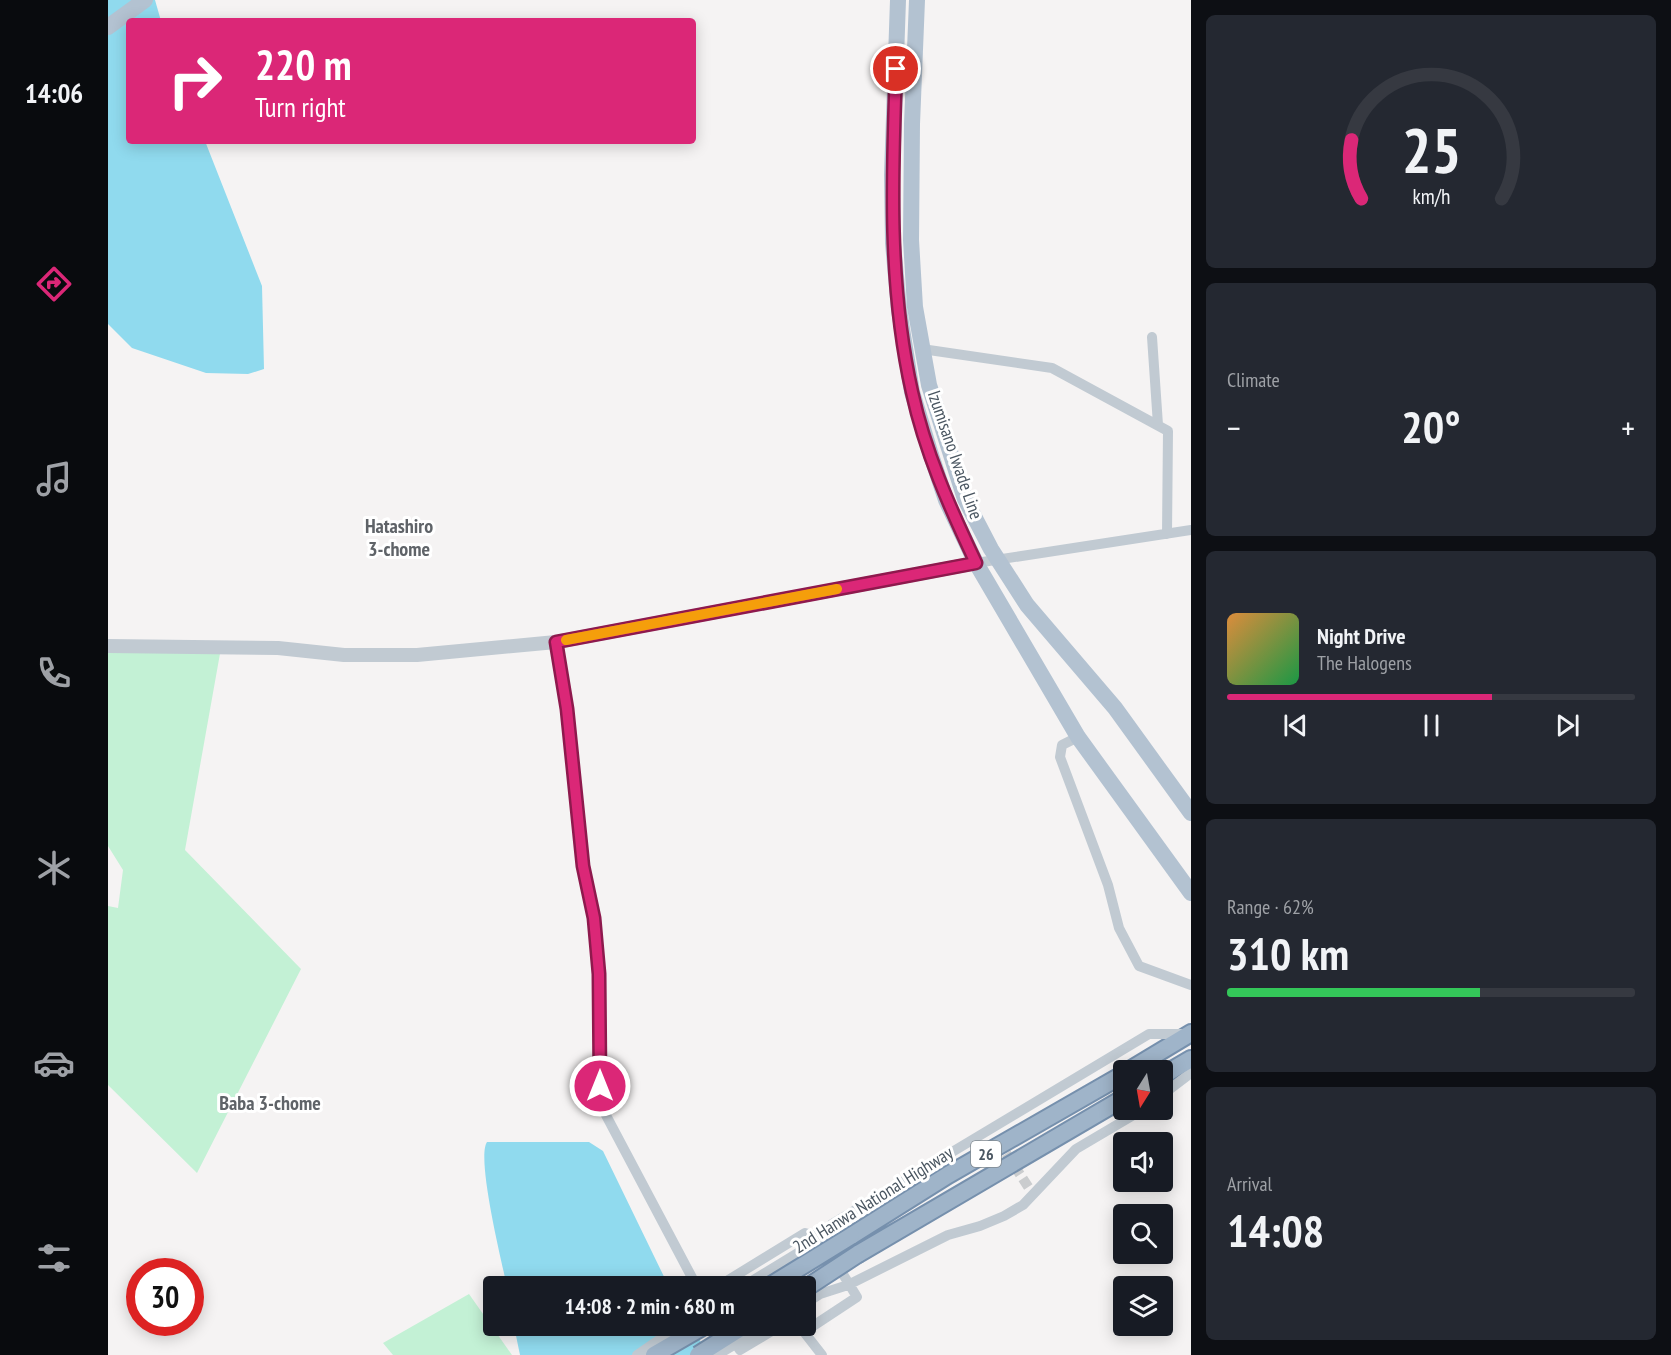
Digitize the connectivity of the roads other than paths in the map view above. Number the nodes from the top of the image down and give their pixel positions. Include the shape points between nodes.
1 (145, 0) edge
2 (898, 0) edge
3 (917, 0) edge
4 (108, 27) edge
5 (1152, 337) dead end
6 (922, 349) junction
7 (1158, 425) junction
8 (1191, 530) edge
9 (1167, 534) junction
10 (998, 560) junction
11 (976, 563) junction
12 (556, 642) junction
13 (108, 646) edge
14 (1077, 737) junction
15 (1191, 813) edge
16 (1191, 893) edge
17 (1191, 985) edge
18 (1190, 1034) edge
19 (1191, 1059) edge
20 (1146, 1060) edge
21 (1173, 1070) edge
22 (1191, 1073) edge
23 (1113, 1080) edge
24 (1173, 1087) edge
25 (1113, 1104) edge
26 (1125, 1120) edge
27 (990, 1129) junction
28 (998, 1140) tunnel mouth
29 (820, 1237) junction
30 (691, 1276) edge
31 (735, 1276) edge
32 (760, 1276) edge
33 (786, 1276) edge
34 (848, 1285) junction
35 (816, 1289) edge
36 (816, 1290) edge
37 (816, 1305) edge
38 (665, 1336) edge
39 (687, 1336) edge
40 (728, 1336) edge
41 (730, 1336) edge
42 (749, 1336) edge
43 (763, 1336) edge
44 (637, 1355) edge
45 (654, 1355) edge
46 (698, 1355) edge
47 (717, 1355) edge
48 (822, 1355) edge

1 - 4 main road
2 - 11 main road, Izumisano Iwade Line via 892,175 899,310 912,392 931,455 946,500
3 - 6 main road, Izumisano Iwade Line via 910,240
5 - 7 street
6 - 7 street via 1052,368
6 - 10 main road, Izumisano Iwade Line via 929,385 965,499
7 - 9 street via 1168,431
8 - 9 street
9 - 10 street
10 - 11 street
10 - 15 main road, Izumisano Iwade Line via 1027,605 1115,708
11 - 12 street
11 - 14 main road, Izumisano Iwade Line
12 - 13 street via 417,655
12 - 30 street via 583,866 596,929 599,1102
14 - 16 main road, Izumisano Iwade Line
14 - 17 street via 1062,745 1060,757 1108,885 1119,928 1139,966
18 - 20 highway
18 - 27 street via 1149,1034
19 - 21 highway
22 - 24 street
23 - 33 highway, 2nd Hanwa National Highway / 26, bridge
25 - 35 highway, 26, bridge via 858,1254
26 - 34 street via 1061,1161 1031,1191 1023,1205 981,1226 948,1234
27 - 28 street
27 - 29 street via 832,1224
29 - 31 street via 806,1233
29 - 32 street
29 - 34 street
34 - 36 street
34 - 37 street
34 - 48 street via 857,1297 804,1332
38 - 44 street
39 - 45 highway
40 - 46 highway, bridge
41 - 43 street via 740,1350
42 - 47 street, bridge

